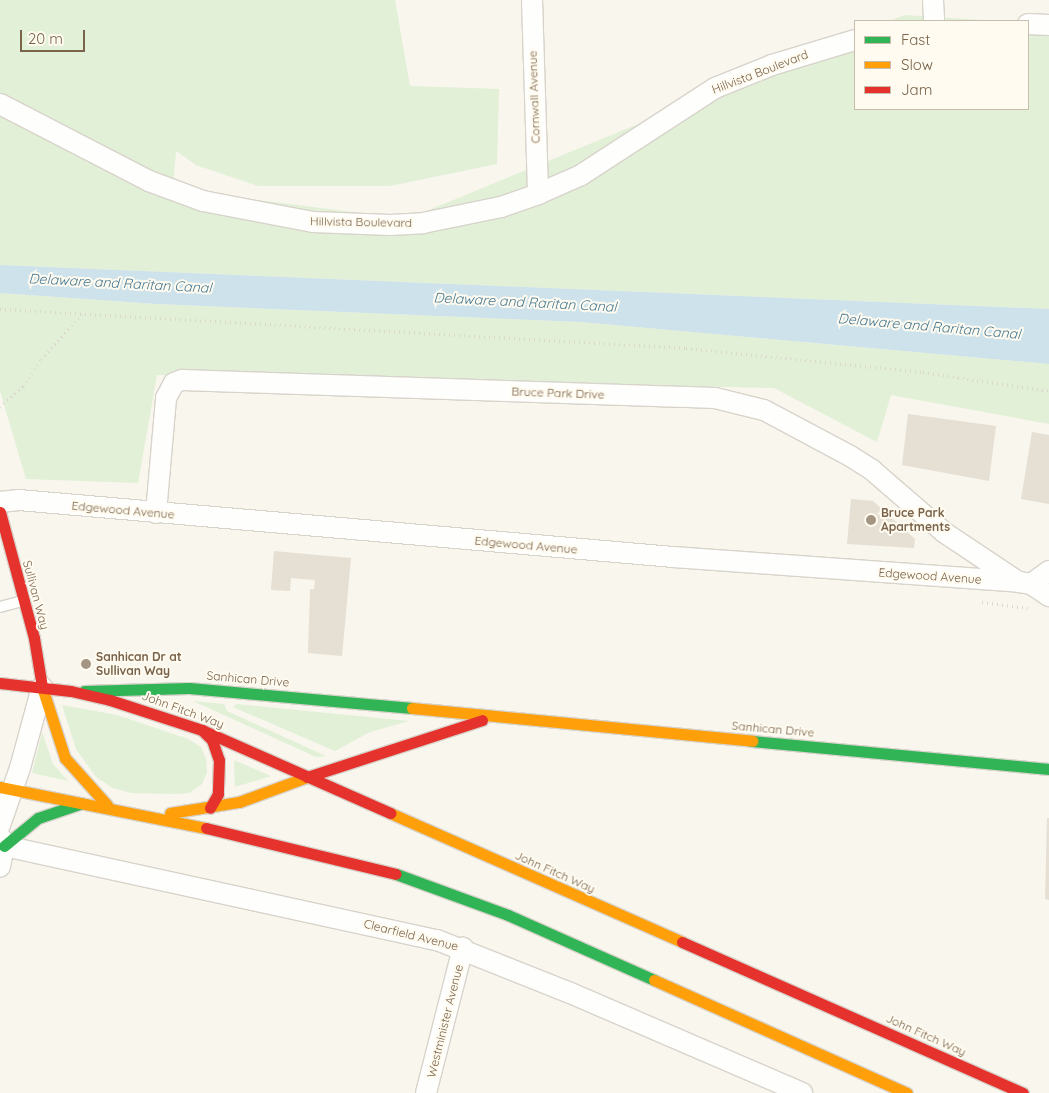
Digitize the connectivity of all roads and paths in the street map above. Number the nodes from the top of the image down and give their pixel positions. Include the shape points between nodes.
1 (532, 0) edge
2 (933, 0) edge
3 (934, 20) edge
4 (1029, 24) edge
5 (1049, 25) edge
6 (854, 40) edge
7 (0, 104) edge
8 (538, 194) junction
9 (0, 309) edge
10 (84, 312) junction
11 (1049, 391) edge
12 (0, 407) edge
13 (0, 513) edge
14 (156, 513) junction
15 (1049, 571) edge
16 (1025, 583) junction
17 (1049, 596) edge
18 (23, 601) junction
19 (0, 607) edge
20 (0, 683) edge
21 (42, 687) junction
22 (71, 691) junction
23 (494, 716) junction
24 (202, 730) junction
25 (1049, 769) edge
26 (307, 777) junction
27 (6, 788) edge
28 (87, 802) junction
29 (108, 805) junction
30 (210, 808) junction
31 (151, 815) junction
32 (0, 825) edge
33 (1, 842) edge
34 (0, 868) edge
35 (463, 948) junction
36 (426, 1093) edge
37 (802, 1093) edge
38 (907, 1093) edge
39 (1023, 1093) edge

1 - 8 street, Cornwall Avenue
2 - 3 street
4 - 5 street
6 - 8 street, Hillvista Boulevard via 772,65 715,88 581,175
7 - 8 street, Hillvista Boulevard via 149,181 203,201 248,211 314,222 390,225 467,215
9 - 10 path
10 - 11 path via 686,348 923,372
10 - 12 path via 41,359 23,386
13 - 14 street, Edgewood Avenue via 19,500
13 - 18 main road, Sullivan Way
14 - 16 street, Edgewood Avenue
14 - 16 street, Bruce Park Drive via 166,398 174,384 182,380 715,398 764,410 850,456 872,470 945,533
15 - 16 street
16 - 17 street
18 - 19 lane
18 - 21 main road, Sullivan Way
20 - 21 main road, Sanhican Drive
21 - 22 main road, Sanhican Drive
21 - 27 street
21 - 29 main road, Sullivan Way via 65,758
22 - 23 main road, Sanhican Drive via 189,688 391,704
22 - 24 main road, John Fitch Way via 140,708
23 - 25 main road, Sanhican Drive
23 - 26 main road, Sanhican Drive
24 - 26 main road, John Fitch Way
24 - 30 main road via 212,740 219,760 218,794
26 - 30 main road, Sanhican Drive via 239,802
26 - 39 main road, John Fitch Way
27 - 28 main road
27 - 32 street
28 - 29 main road
28 - 33 main road via 38,818
29 - 31 main road
30 - 31 main road, Sanhican Drive
31 - 38 main road via 368,867 439,888 508,915
33 - 34 street
33 - 35 street, Clearfield Avenue
35 - 36 street, Westminister Avenue
35 - 37 street, Clearfield Avenue

